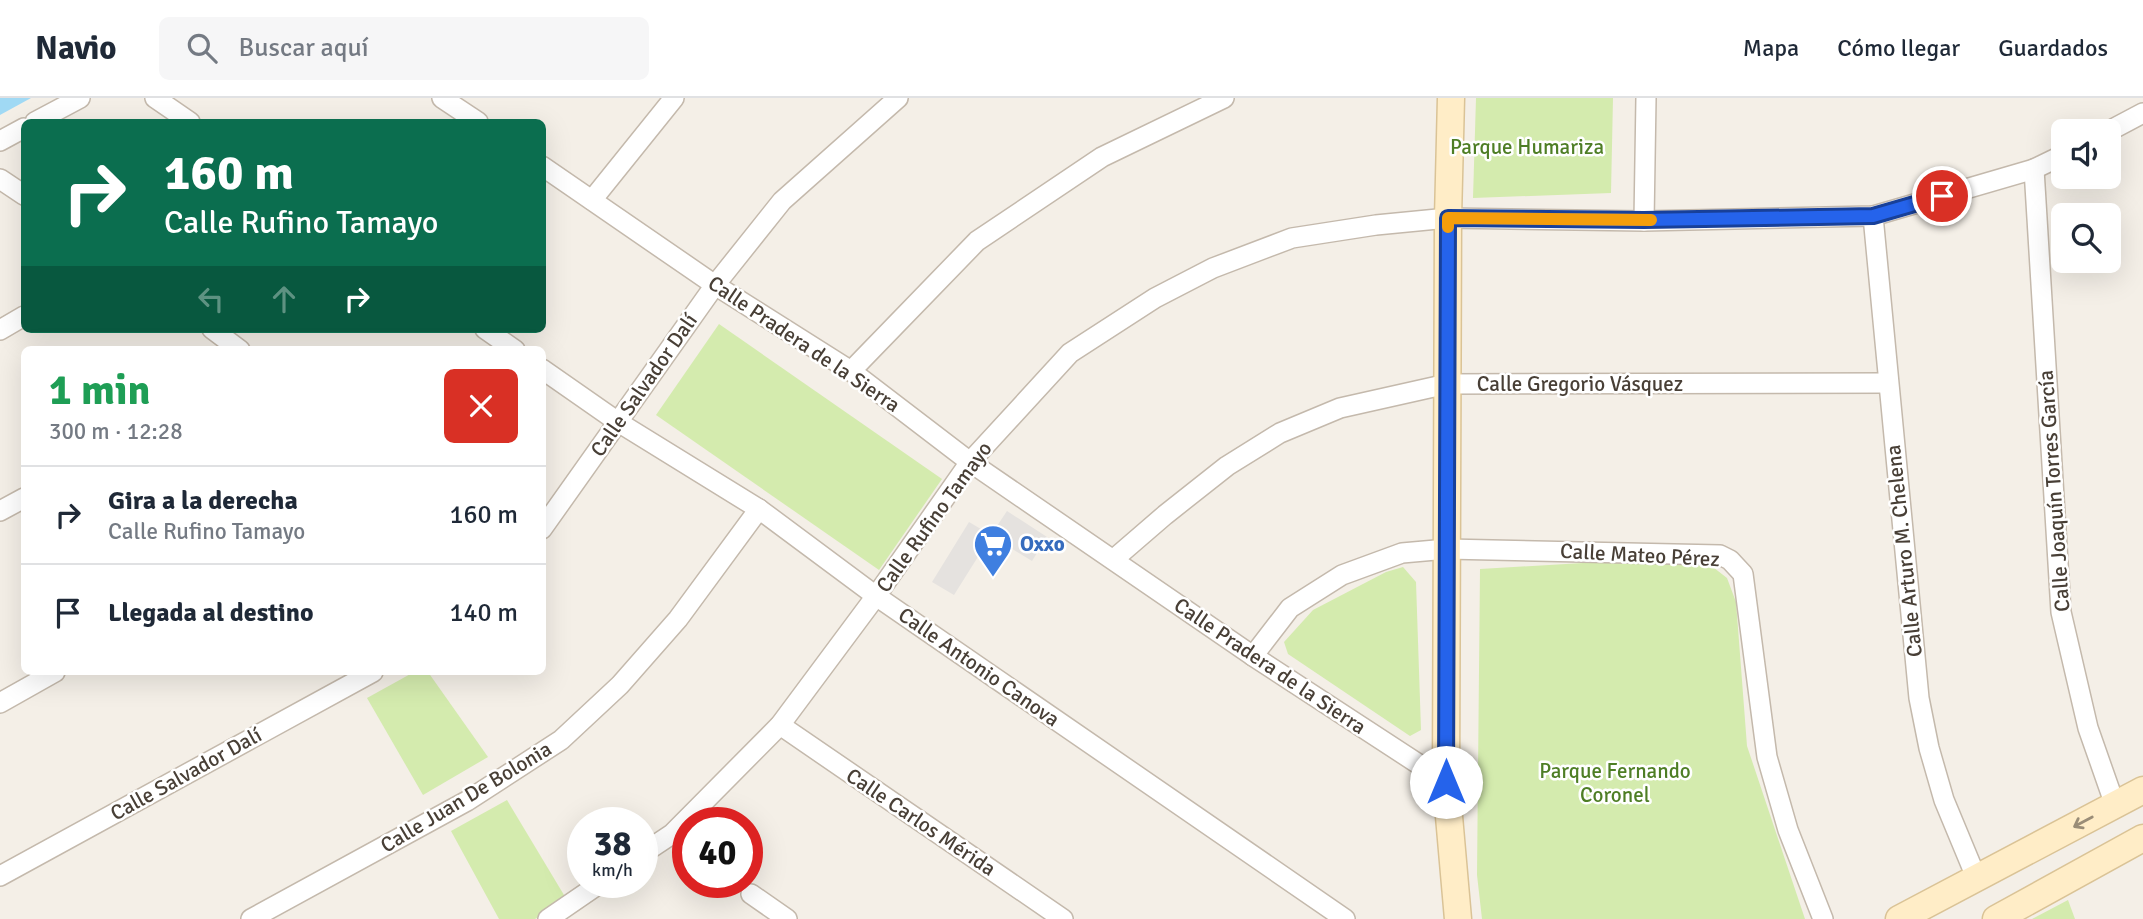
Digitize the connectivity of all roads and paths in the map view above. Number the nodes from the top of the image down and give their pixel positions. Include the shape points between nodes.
1 (80, 98) edge
2 (155, 98) edge
3 (674, 98) edge
4 (898, 98) edge
5 (1224, 98) edge
6 (1451, 98) edge
7 (1646, 98) edge
8 (453, 101) edge
9 (2143, 114) edge
10 (41, 119) edge
11 (186, 119) edge
12 (474, 119) edge
13 (2121, 125) edge
14 (21, 130) edge
15 (0, 141) edge
16 (2051, 161) edge
17 (546, 169) edge
18 (2035, 169) junction
19 (0, 179) edge
20 (21, 193) edge
21 (592, 200) junction
22 (1873, 216) junction
23 (1448, 218) junction
24 (1644, 220) junction
25 (715, 285) junction
26 (21, 318) edge
27 (0, 330) edge
28 (217, 333) edge
29 (491, 333) edge
30 (235, 346) edge
31 (509, 346) edge
32 (851, 371) junction
33 (546, 372) edge
34 (1888, 383) junction
35 (1447, 384) junction
36 (618, 422) junction
37 (970, 462) junction
38 (21, 500) edge
39 (759, 509) junction
40 (0, 511) edge
41 (546, 523) edge
42 (1447, 549) junction
43 (1114, 559) junction
44 (876, 596) junction
45 (1253, 656) junction
46 (50, 675) edge
47 (368, 675) edge
48 (0, 703) edge
49 (780, 725) junction
50 (1446, 782) junction
51 (2143, 790) edge
52 (2115, 805) junction
53 (2143, 838) edge
54 (658, 844) edge
55 (0, 876) edge
56 (1976, 877) junction
57 (579, 898) edge
58 (757, 898) edge
59 (251, 919) edge
60 (548, 919) edge
61 (788, 919) edge
62 (1063, 919) edge
63 (1345, 919) edge
64 (1458, 919) edge
65 (1823, 919) edge
66 (1899, 919) edge
67 (1996, 919) edge

1 - 10 street
2 - 11 street
3 - 21 street
4 - 25 street, Calle Salvador Dalí via 782,201
5 - 32 street via 1102,157 977,241
6 - 23 street
7 - 24 street
8 - 12 street
9 - 13 street
14 - 15 street
16 - 18 street, Calle Rufino Tamayo
17 - 21 street, Calle Pradera de la Sierra
18 - 22 street, Calle Rufino Tamayo
18 - 52 street, Calle Joaquín Torres García via 2061,612 2088,728
19 - 20 street
21 - 25 street, Calle Pradera de la Sierra
22 - 24 street, Calle Rufino Tamayo
22 - 34 street, Calle Arturo M. Chelena
23 - 24 street, Calle Rufino Tamayo
23 - 35 street
23 - 37 street, Calle Rufino Tamayo via 1292,238 1213,268 1155,298 1070,354
25 - 32 street, Calle Pradera de la Sierra
25 - 36 street, Calle Salvador Dalí
26 - 27 street
28 - 30 street
29 - 31 street
32 - 37 street, Calle Pradera de la Sierra
33 - 36 street, Calle Antonio Canova
34 - 35 street, Calle Gregorio Vásquez
34 - 56 street, Calle Arturo M. Chelena via 1919,698 1944,800
35 - 42 street
35 - 43 street, Calle Gregorio Vásquez via 1340,408 1280,433 1227,466
36 - 39 street, Calle Antonio Canova
36 - 41 street, Calle Salvador Dalí
37 - 43 street, Calle Pradera de la Sierra
37 - 44 street, Calle Rufino Tamayo
38 - 40 street
39 - 44 street, Calle Antonio Canova
39 - 59 street, Calle Juan De Bolonia via 678,619 620,685 561,740 467,801
42 - 45 street, Calle Mateo Pérez via 1402,553 1342,575 1290,608
42 - 50 street
42 - 65 street, Calle Mateo Pérez via 1720,555 1738,566 1743,575 1767,757 1788,830
43 - 45 street, Calle Pradera de la Sierra
44 - 49 street, Calle Rufino Tamayo
44 - 63 street, Calle Antonio Canova
45 - 50 street, Calle Pradera de la Sierra
46 - 48 street
47 - 55 street, Calle Salvador Dalí
49 - 54 street, Calle Rufino Tamayo
49 - 62 street, Calle Carlos Mérida
50 - 64 street
51 - 52 street
52 -> 56 street
53 - 67 street
56 - 66 street
57 - 60 street
58 - 61 street

